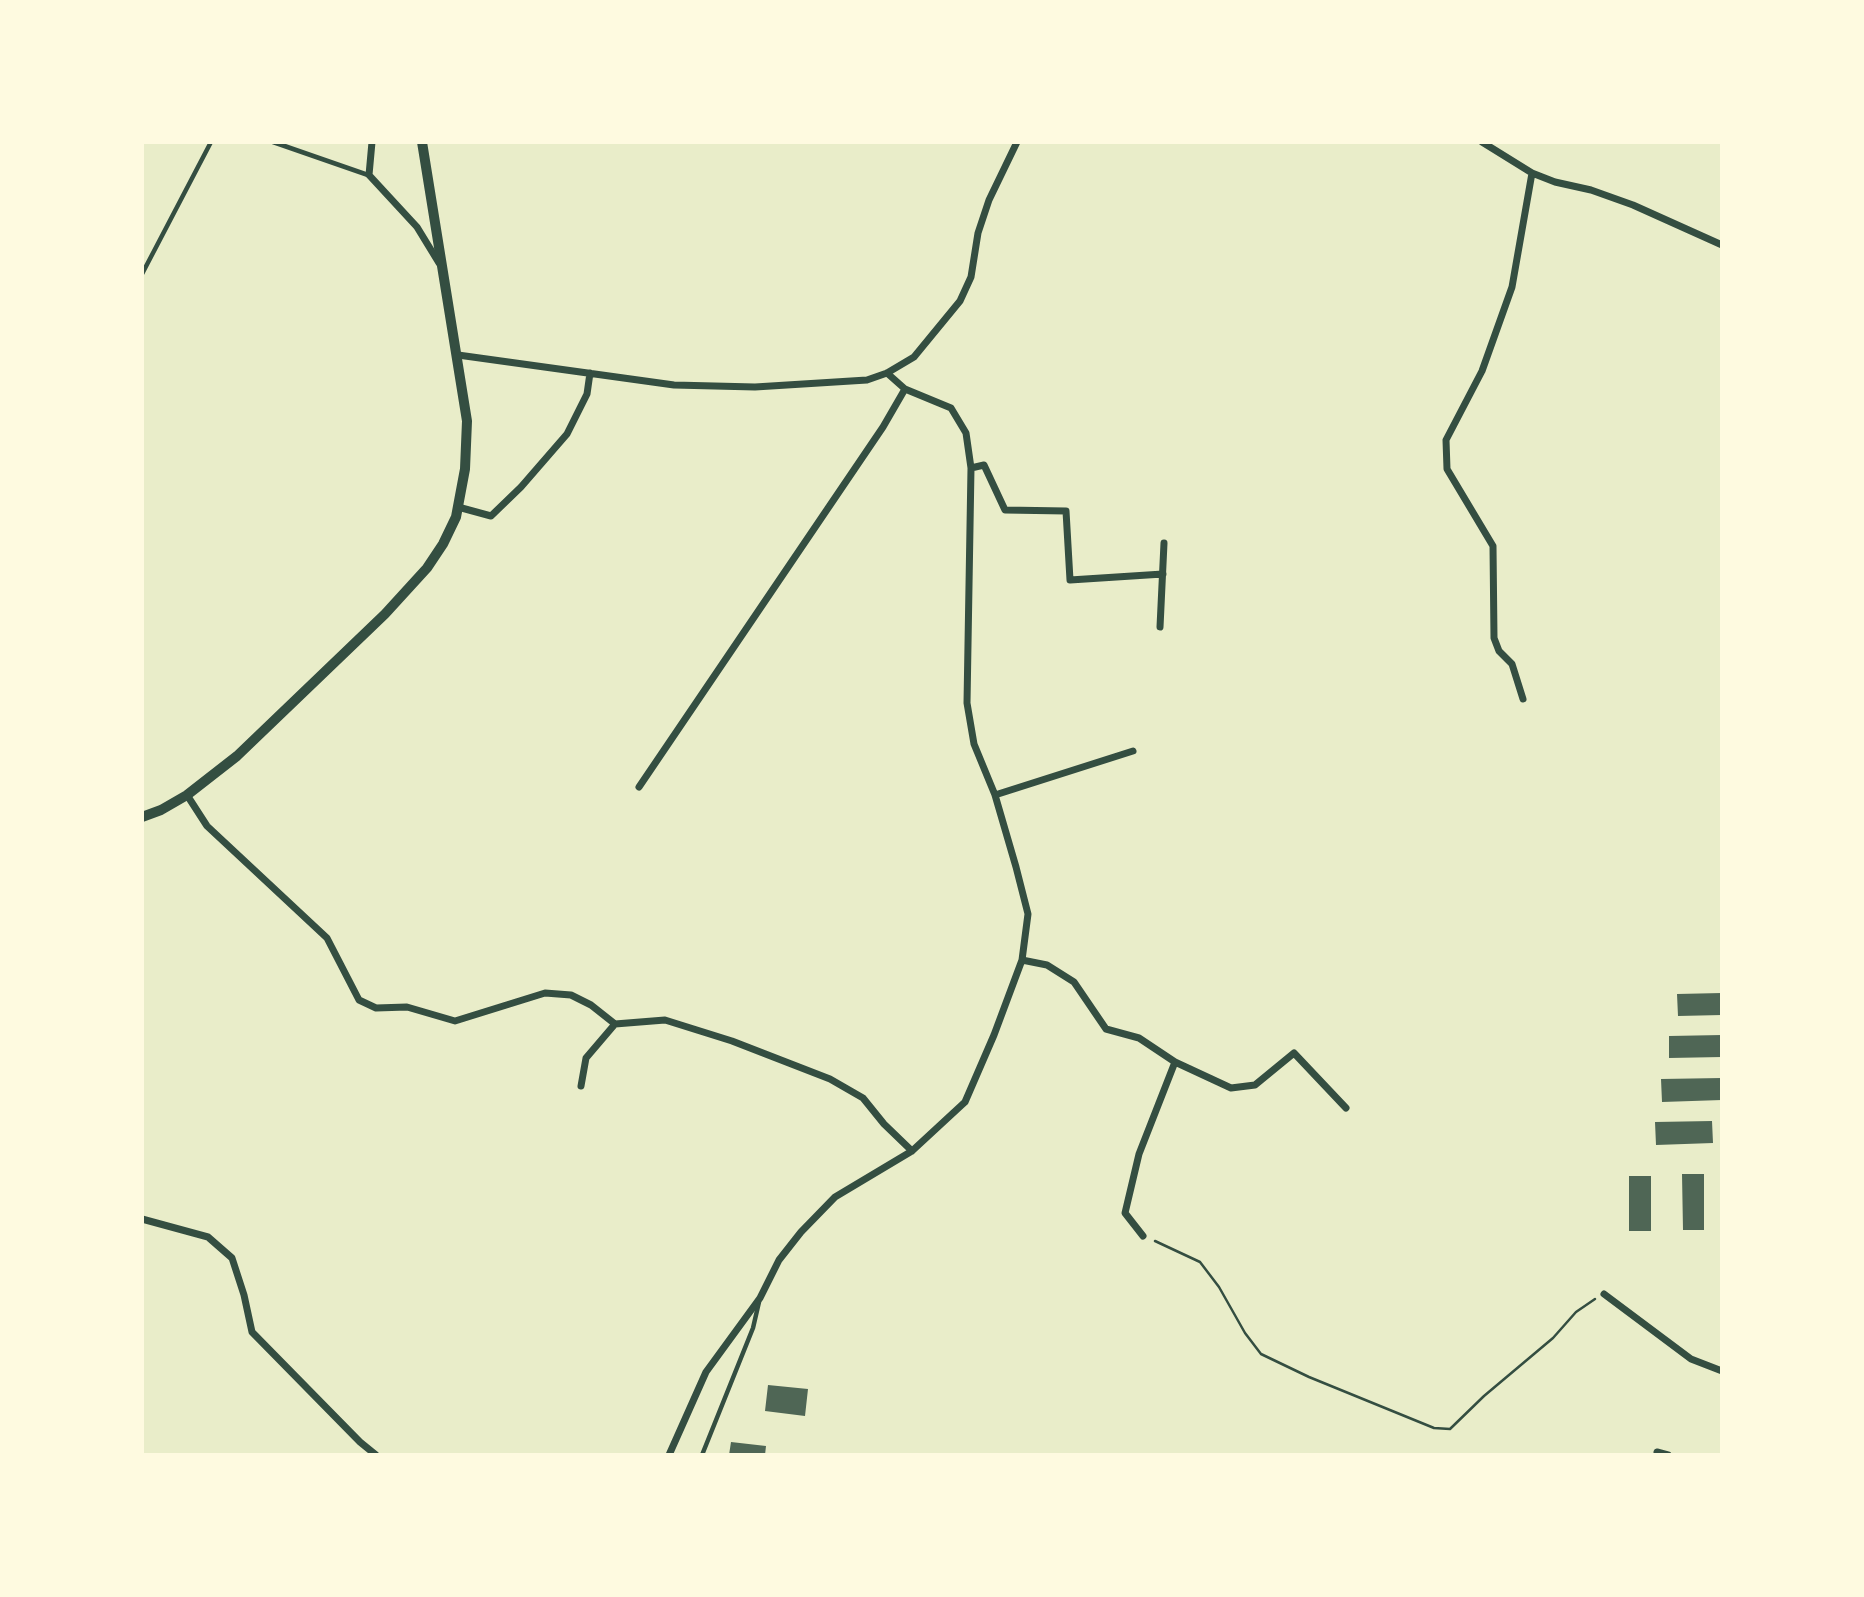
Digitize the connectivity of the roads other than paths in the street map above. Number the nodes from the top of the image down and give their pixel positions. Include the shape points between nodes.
1 (211, 142) edge
2 (273, 142) edge
3 (372, 142) edge
4 (422, 142) edge
5 (1017, 142) edge
6 (1482, 142) edge
7 (1532, 173) junction
8 (369, 175) junction
9 (1722, 245) edge
10 (443, 269) junction
11 (142, 274) edge
12 (457, 355) junction
13 (590, 373) junction
14 (887, 373) junction
15 (905, 389) junction
16 (971, 468) junction
17 (458, 506) junction
18 (1164, 543) dead end
19 (1163, 574) junction
20 (1160, 627) dead end
21 (1523, 699) dead end
22 (1133, 751) dead end
23 (639, 787) dead end
24 (187, 795) junction
25 (995, 795) junction
26 (142, 817) edge
27 (1022, 960) junction
28 (615, 1024) junction
29 (1175, 1062) junction
30 (581, 1086) dead end
31 (1346, 1108) dead end
32 (912, 1151) junction
33 (142, 1219) edge
34 (1143, 1236) road end
35 (1604, 1294) road end
36 (761, 1298) junction
37 (1722, 1371) edge
38 (1657, 1452) dead end
39 (376, 1455) edge
40 (669, 1455) edge
41 (702, 1455) edge
42 (1668, 1455) edge

1 - 11 lane
2 - 8 lane
3 - 8 street
4 - 10 street
5 - 14 street via 989,200 971,277 960,300 914,357
6 - 7 street
7 - 9 street via 1633,205
7 - 21 street via 1512,287 1482,371 1446,440 1447,469 1493,546 1494,638 1512,664
8 - 10 street via 417,227
10 - 12 street
12 - 13 street
12 - 17 street via 467,421
13 - 14 street via 674,385 755,387 867,380
13 - 17 street via 587,394 567,435 521,487 491,516
14 - 15 street
15 - 16 street via 951,408 966,433
15 - 23 street
16 - 19 street via 985,465 1005,510 1066,511 1070,580
16 - 25 street via 967,703 974,744
17 - 24 street via 443,544 427,568 237,756
18 - 19 street
19 - 20 street
22 - 25 street
24 - 26 street
24 - 28 street via 207,826 327,938 359,1000 376,1008 407,1007 455,1021 545,993 572,995
25 - 27 street via 1028,914
27 - 29 street via 1047,965 1074,982 1106,1029 1139,1038
27 - 32 street via 965,1102
28 - 30 street via 586,1058
28 - 32 street via 665,1020 830,1079 863,1098
29 - 31 street via 1231,1088 1255,1085 1294,1053
29 - 34 street via 1139,1154 1125,1213
32 - 36 street via 835,1197 779,1260
33 - 39 street via 208,1237 233,1258 252,1332
35 - 37 street via 1691,1359
36 - 40 street via 706,1372
36 - 41 lane
38 - 42 street

